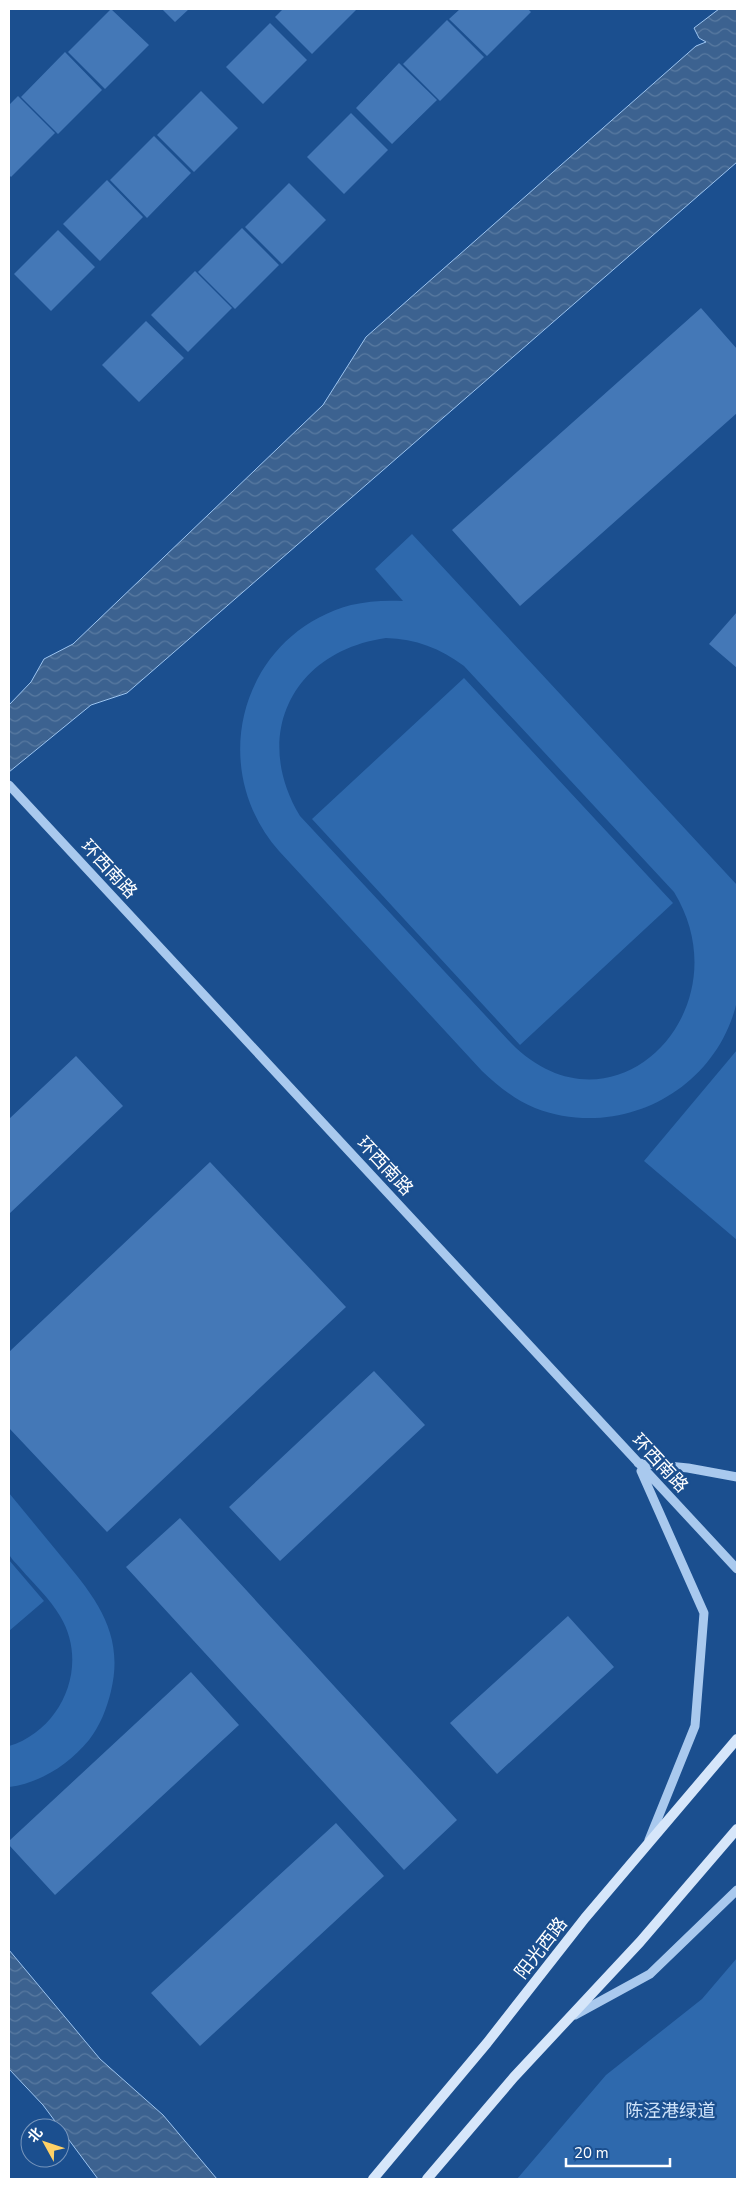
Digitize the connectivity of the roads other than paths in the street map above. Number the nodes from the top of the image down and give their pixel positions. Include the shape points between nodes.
1 (9, 785) edge
2 (638, 1464) junction
3 (737, 1477) edge
4 (737, 1569) edge
5 (737, 1739) edge
6 (737, 1829) edge
7 (647, 1844) junction
8 (737, 1890) edge
9 (570, 2017) junction
10 (372, 2179) edge
11 (427, 2179) edge

1 - 2 street, 环西南路
2 - 3 street via 688,1468
2 - 4 street, 环西南路
2 - 7 street via 704,1613 695,1726
5 - 7 main road, 阳光西路
6 - 9 main road via 640,1942
7 - 10 main road, 阳光西路 via 487,2043
8 - 9 street via 650,1974
9 - 11 main road

